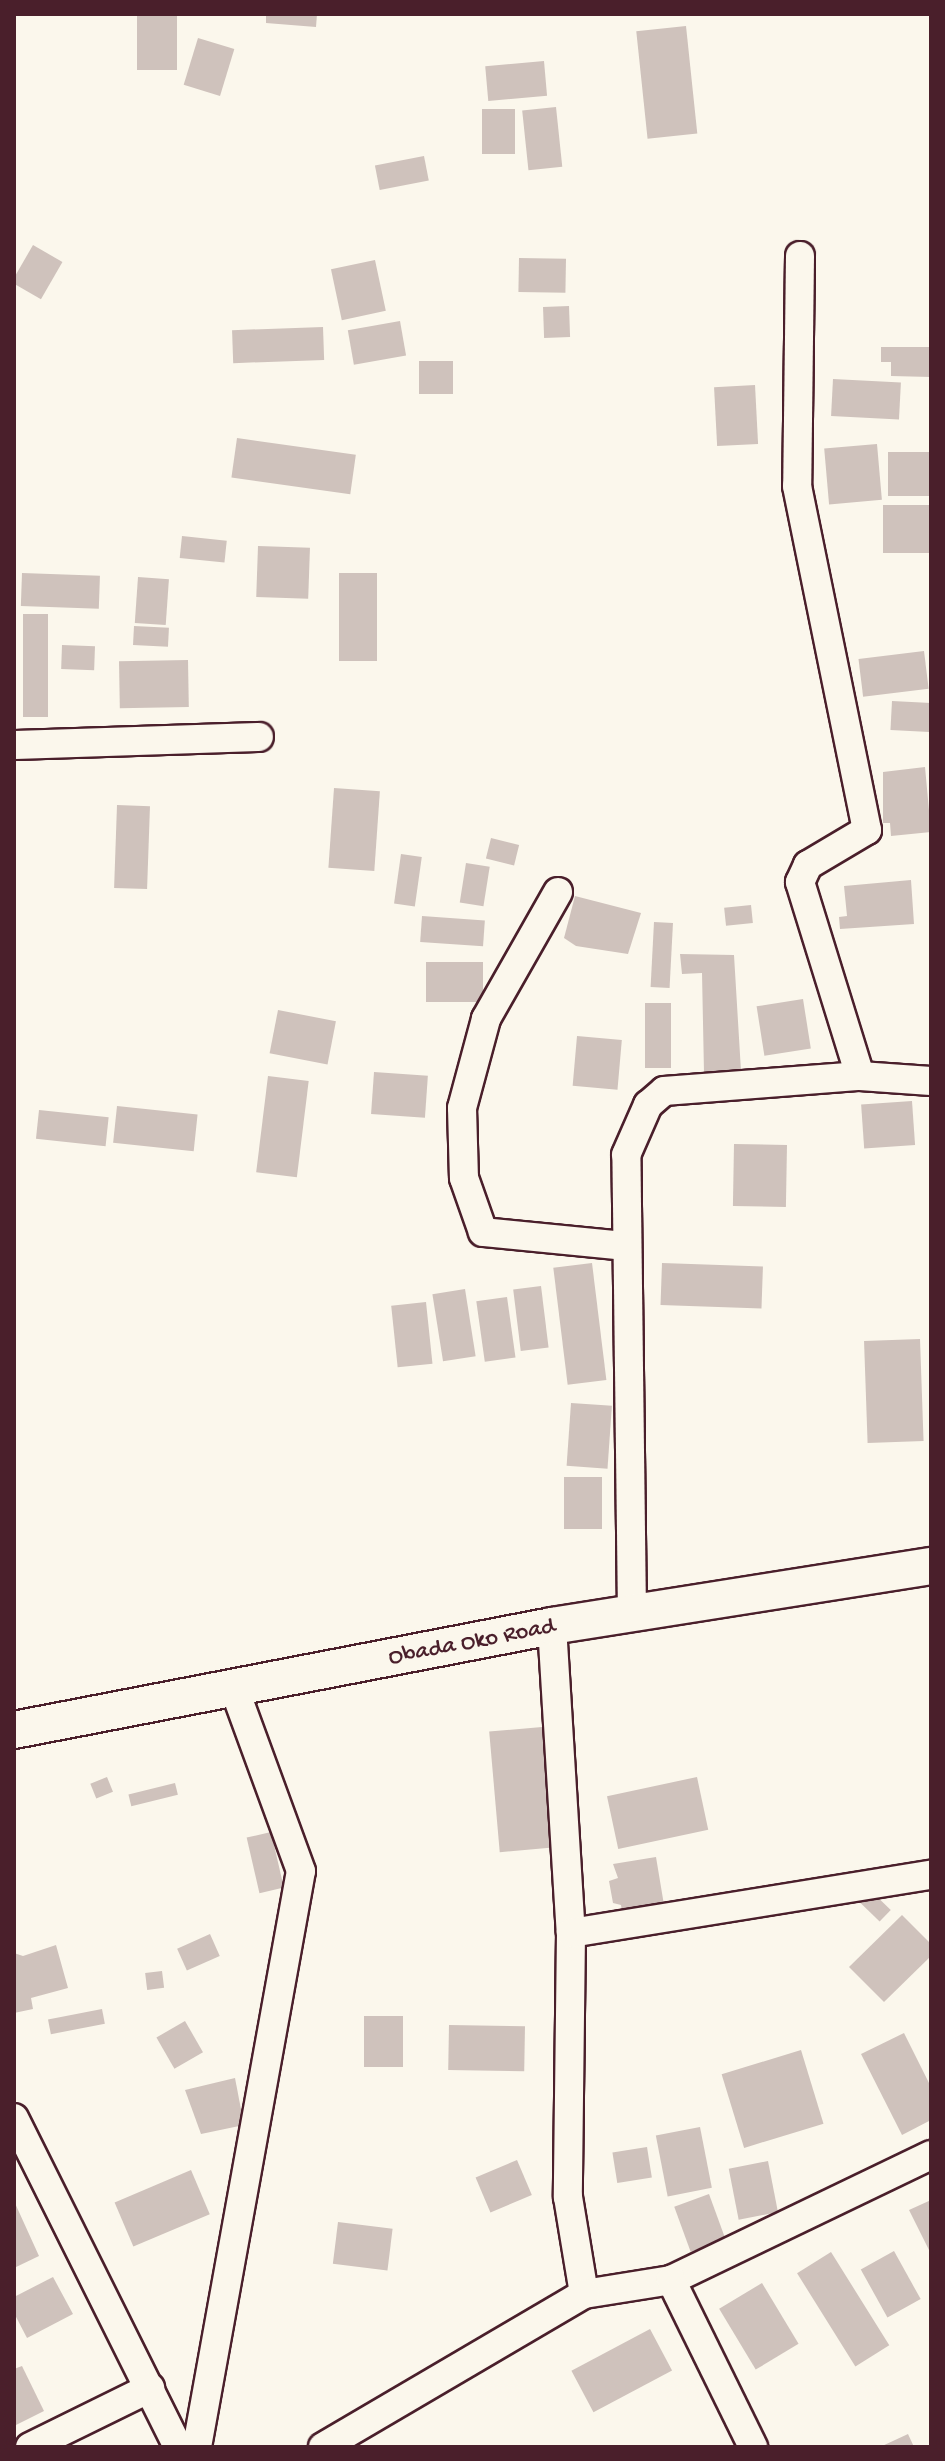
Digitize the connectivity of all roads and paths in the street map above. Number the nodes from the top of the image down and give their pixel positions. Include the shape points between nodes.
1 (800, 256) dead end
2 (259, 737) dead end
3 (14, 745) edge
4 (558, 892) dead end
5 (860, 1076) junction
6 (931, 1081) edge
7 (625, 1246) junction
8 (931, 1566) edge
9 (632, 1614) junction
10 (552, 1626) junction
11 (235, 1691) junction
12 (15, 1725) edge
13 (931, 1875) edge
14 (571, 1933) junction
15 (14, 2118) edge
16 (931, 2155) edge
17 (671, 2280) junction
18 (584, 2294) junction
19 (150, 2388) junction
20 (30, 2447) edge
21 (178, 2447) edge
22 (197, 2447) edge
23 (323, 2447) edge
24 (753, 2447) edge

1 - 5 street via 797,486 867,830 808,865 800,882
2 - 3 street
4 - 7 street via 486,1019 462,1108 464,1178 483,1232
5 - 6 street
5 - 7 street via 664,1091 648,1105 626,1155
7 - 9 street
8 - 9 main road, Obada Oko Road
9 - 10 main road, Obada Oko Road
10 - 11 main road, Obada Oko Road
10 - 14 street
11 - 12 main road, Obada Oko Road
11 - 22 street via 301,1871
13 - 14 street
14 - 18 street via 568,2197
15 - 19 street
16 - 17 street
17 - 18 street
17 - 24 street
18 - 23 street
19 - 20 street
19 - 21 street

